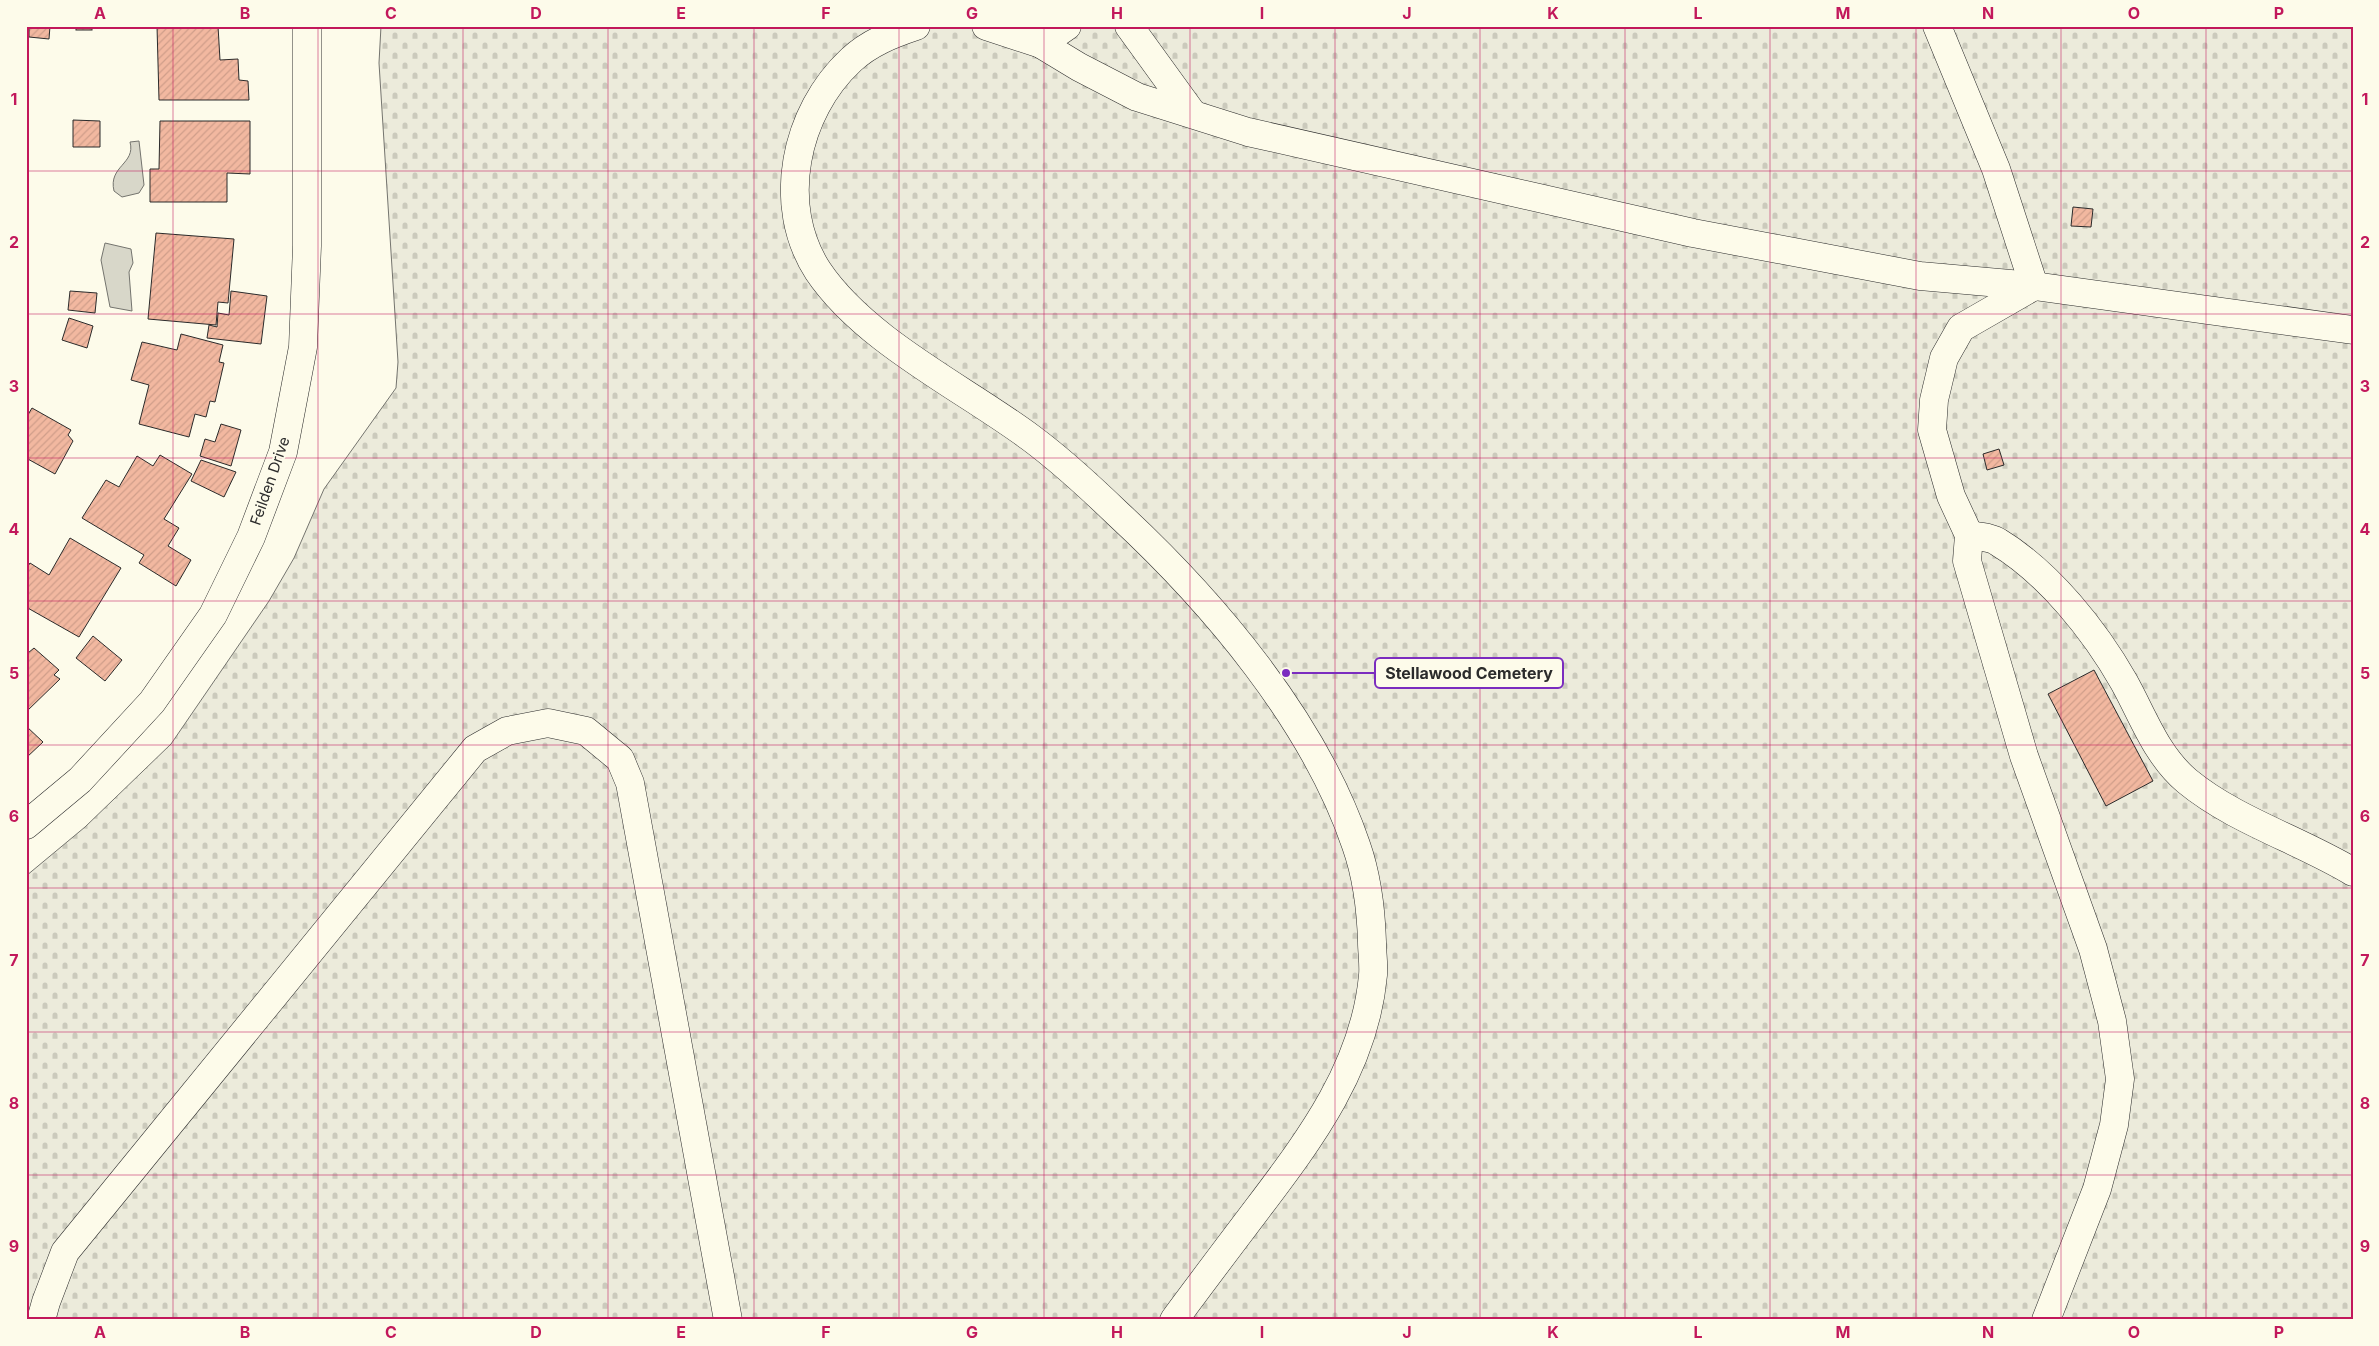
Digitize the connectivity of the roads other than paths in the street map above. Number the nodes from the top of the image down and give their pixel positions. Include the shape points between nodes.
1 (307, 26) edge
2 (916, 26) edge
3 (986, 26) edge
4 (1066, 26) edge
5 (1129, 26) edge
6 (1937, 26) edge
7 (1041, 44) junction
8 (1192, 113) junction
9 (2034, 286) junction
10 (2353, 330) edge
11 (1969, 535) junction
12 (26, 825) edge
13 (2353, 872) edge
14 (41, 1320) edge
15 (728, 1320) edge
16 (1174, 1320) edge
17 (2046, 1320) edge

1 - 12 street, Feilden Drive via 307,237 303,347 283,452 250,537 213,615 152,702 80,780
2 - 16 street via 870,46 851,61 821,96 808,124 795,167 796,212 804,244 818,270 841,299 868,324 1030,438 1084,482 1160,553 1228,628 1298,726 1328,779 1356,846 1371,907 1373,974 1363,1028 1351,1064 1329,1109 1300,1153
3 - 7 street
4 - 7 street
5 - 8 street
6 - 9 street via 1996,169
7 - 8 street via 1137,97
8 - 9 street via 1257,134 1693,233 1920,276
9 - 10 street
9 - 11 street via 1961,328 1944,358 1934,400 1932,430 1951,496
11 - 13 street via 1997,541 2034,569 2074,611 2124,682 2157,746 2186,780 2220,804
11 - 17 street via 1969,570 2024,756 2093,949 2112,1021 2120,1079 2114,1125 2097,1189
14 - 15 street via 65,1252 475,749 507,731 548,723 586,732 620,759 630,783

